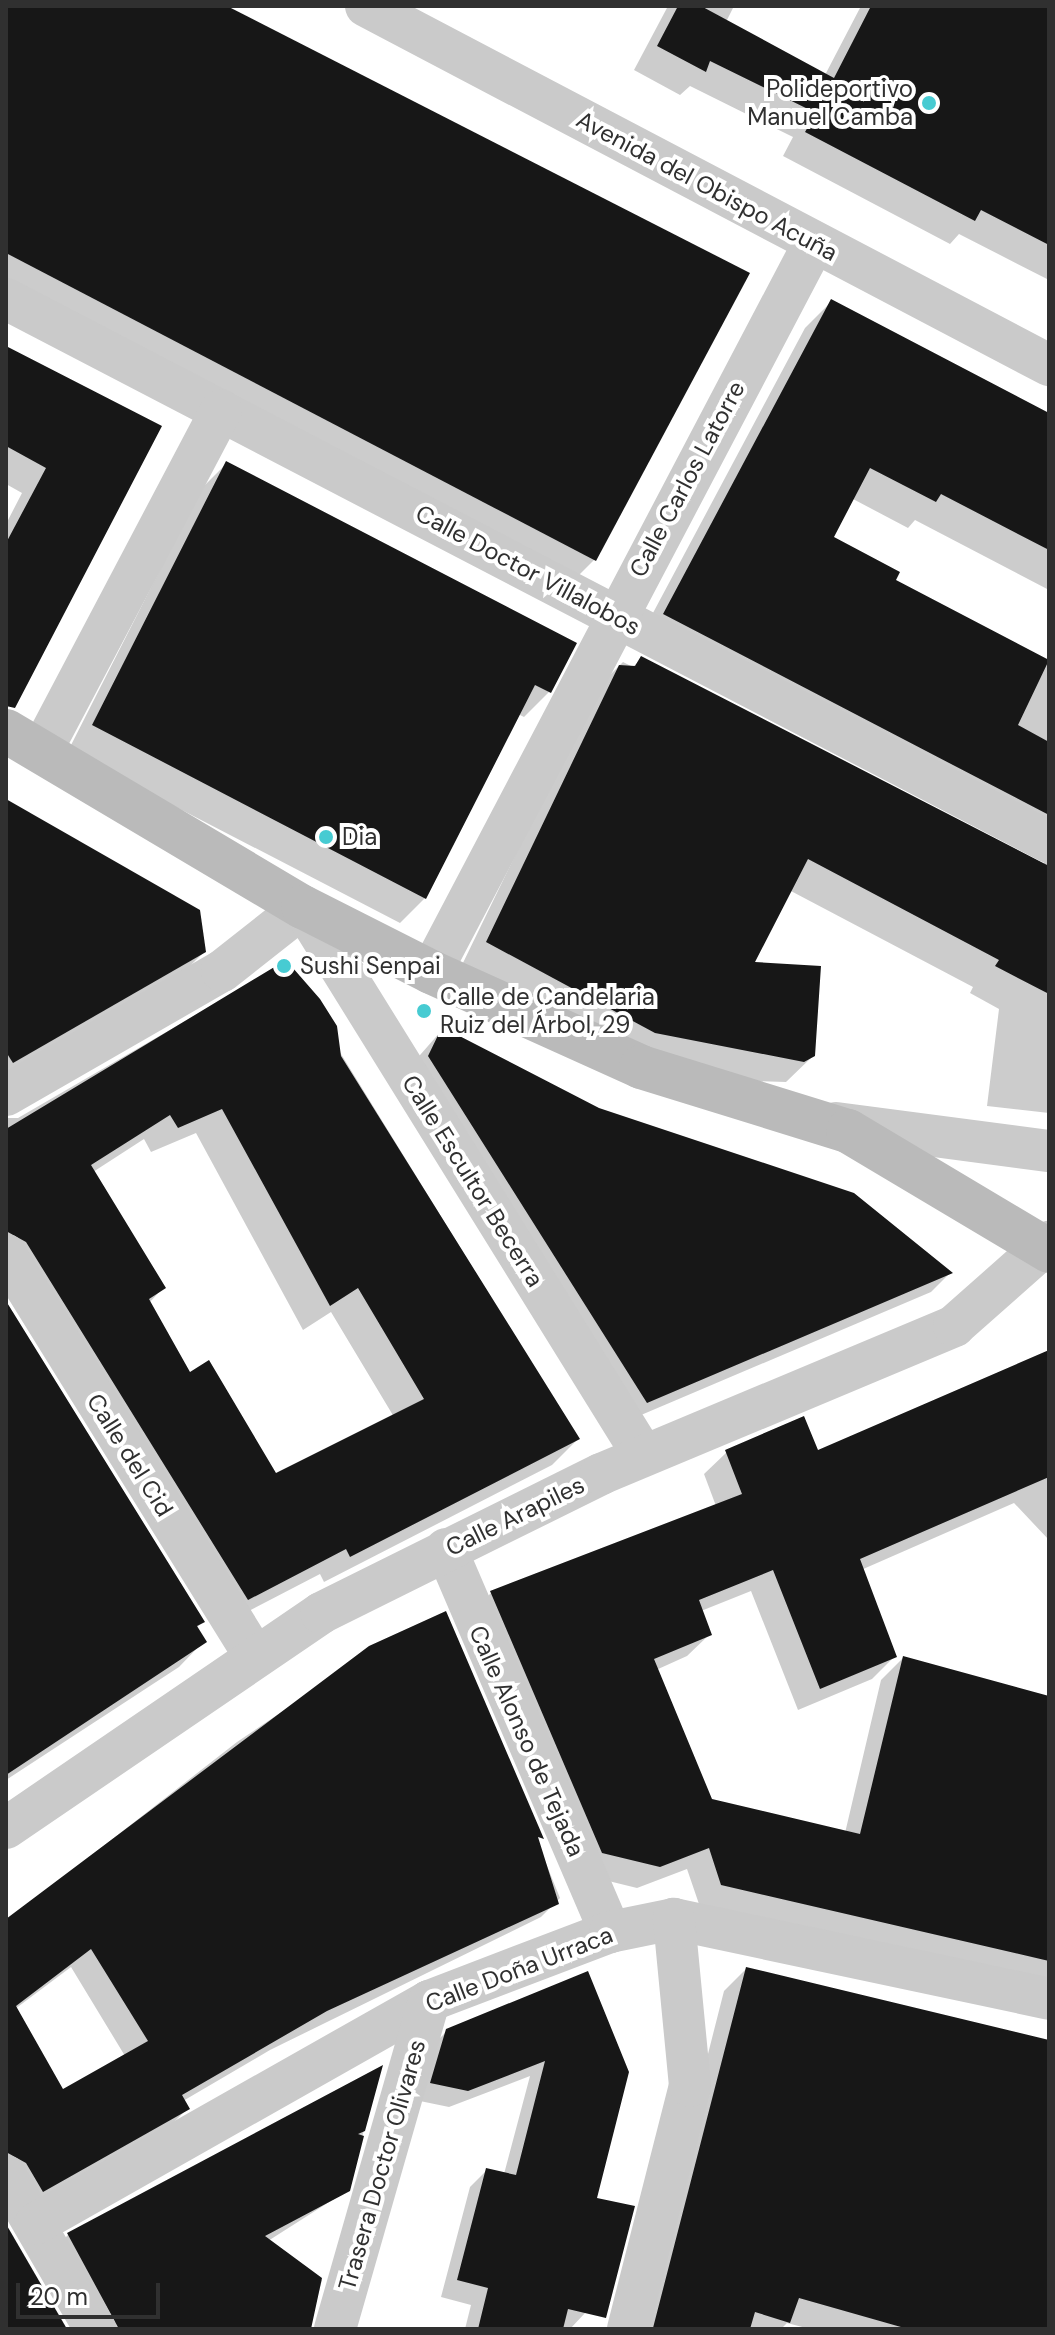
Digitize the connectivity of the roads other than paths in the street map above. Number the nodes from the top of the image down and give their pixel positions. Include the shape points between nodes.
1 (366, 6) edge
2 (814, 243) junction
3 (6, 299) edge
4 (1049, 365) edge
5 (221, 410) junction
6 (614, 614) junction
7 (24, 741) edge
8 (1049, 842) edge
9 (303, 907) junction
10 (431, 972) junction
11 (6, 1095) edge
12 (822, 1120) junction
13 (1049, 1151) edge
14 (1047, 1247) edge
15 (6, 1255) edge
16 (643, 1455) junction
17 (446, 1549) junction
18 (254, 1655) junction
19 (6, 1828) edge
20 (674, 1919) junction
21 (610, 1932) junction
22 (1049, 1999) edge
23 (429, 2001) junction
24 (6, 2176) edge
25 (35, 2224) junction
26 (95, 2329) edge
27 (335, 2329) edge
28 (628, 2329) edge

1 - 2 street, Avenida del Obispo Acuña
2 - 4 street, Avenida del Obispo Acuña
2 - 6 street, Calle Carlos Latorre
3 - 5 street, Calle Doctor Villalobos
5 - 6 street, Calle Doctor Villalobos
5 - 7 street
6 - 8 street, Calle Doctor Villalobos
6 - 10 street, Calle Carlos Latorre
7 - 9 street
9 - 10 street
9 - 11 street via 222,971
9 - 16 street, Calle Escultor Becerra
10 - 12 street via 641,1067
12 - 13 street
12 - 14 street via 909,1164
14 - 16 street, Calle Arapiles via 954,1326
15 - 18 street, Calle del Cid
16 - 17 street, Calle Arapiles
17 - 18 street, Calle Arapiles
17 - 21 street, Calle Alonso de Tejada
18 - 19 street, Calle Arapiles
20 - 21 street, Calle Doña Urraca
20 - 22 street, Calle Doña Urraca
20 - 28 street via 690,2086
21 - 23 street, Calle Doña Urraca
23 - 25 street, Calle Doña Urraca
23 - 27 street, Trasera Doctor Olivares
24 - 25 street
25 - 26 street

